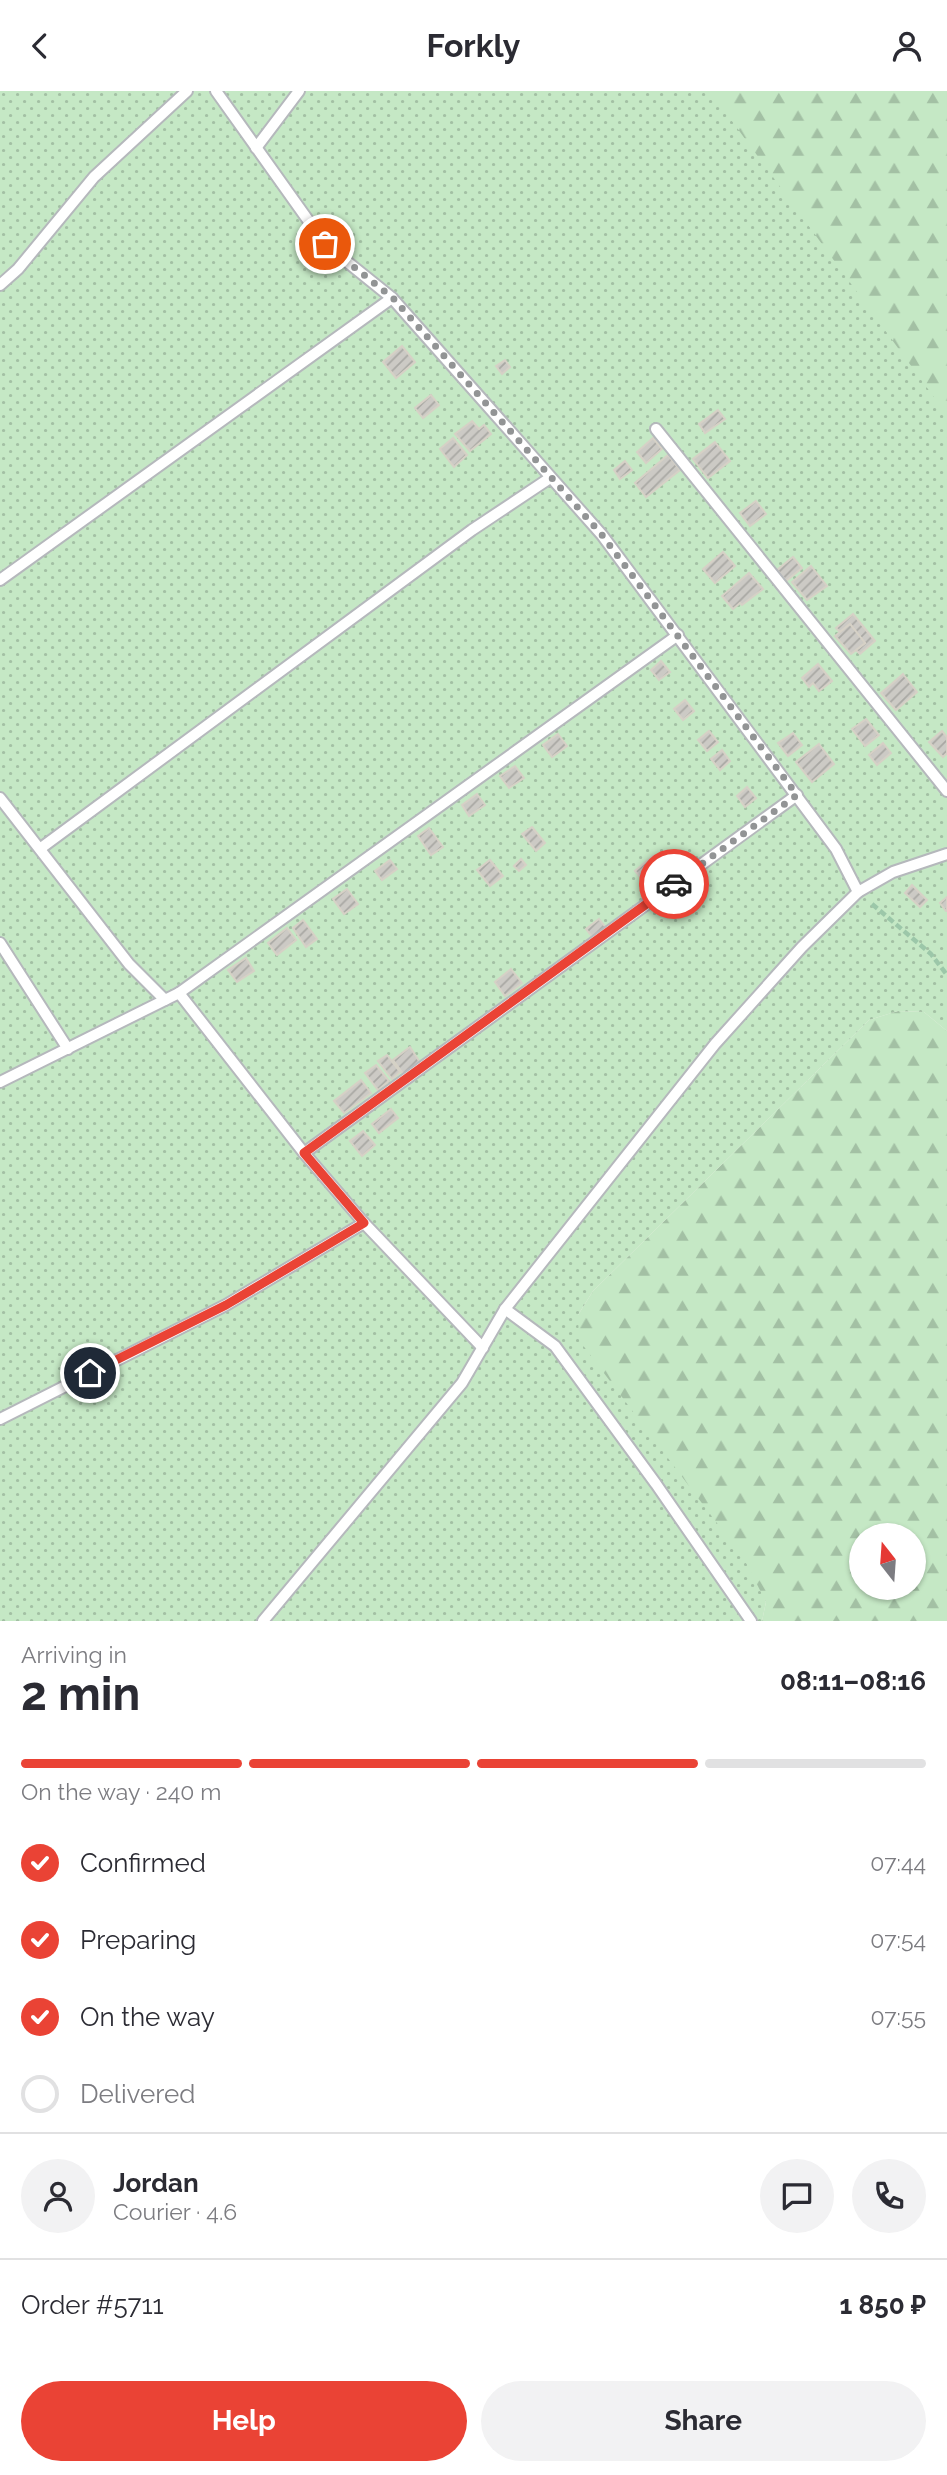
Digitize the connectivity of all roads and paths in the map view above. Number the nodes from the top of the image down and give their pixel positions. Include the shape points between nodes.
1 (187, 91) edge
2 (216, 91) edge
3 (299, 91) edge
4 (256, 148) junction
5 (0, 285) edge
6 (393, 298) junction
7 (656, 429) dead end
8 (550, 478) junction
9 (0, 580) edge
10 (678, 635) junction
11 (947, 791) edge
12 (797, 795) junction
13 (0, 798) edge
14 (41, 848) junction
15 (947, 855) edge
16 (858, 892) junction
17 (0, 943) edge
18 (947, 975) edge
19 (179, 993) junction
20 (165, 1000) junction
21 (68, 1049) junction
22 (0, 1082) edge
23 (304, 1153) junction
24 (364, 1223) junction
25 (505, 1309) junction
26 (483, 1348) junction
27 (0, 1419) edge
28 (263, 1621) edge
29 (751, 1621) edge

1 - 5 lane via 94,177
2 - 4 lane
3 - 4 lane
4 - 6 lane via 325,244
6 - 8 lane
6 - 9 lane
7 - 11 lane
8 - 10 lane via 602,535
8 - 14 lane via 472,530
10 - 12 lane
10 - 19 lane
12 - 16 lane via 836,849
12 - 23 lane
13 - 14 lane
14 - 20 lane via 129,964
15 - 16 lane via 893,872
16 - 18 path via 931,954
16 - 25 lane via 715,1044
17 - 21 lane
19 - 20 lane
19 - 23 lane
20 - 21 lane
21 - 22 lane
23 - 24 lane
24 - 26 lane
24 - 27 lane via 226,1305
25 - 26 lane
25 - 29 lane via 555,1346
26 - 28 lane via 462,1383

